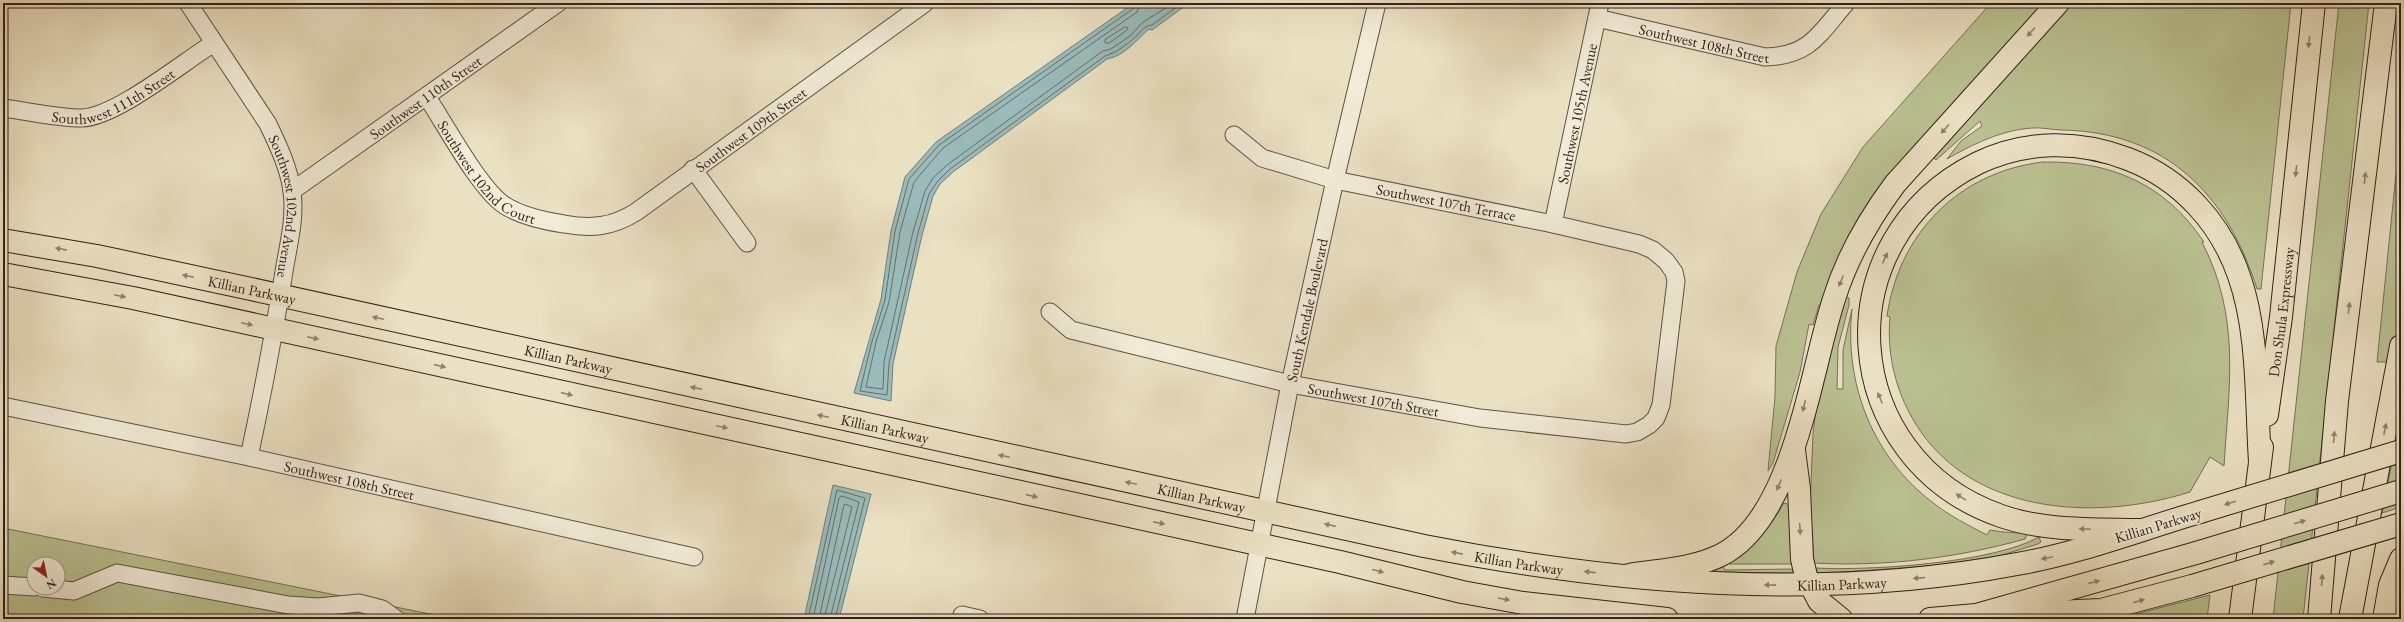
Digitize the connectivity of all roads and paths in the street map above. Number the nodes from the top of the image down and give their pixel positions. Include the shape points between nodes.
1 (188, 3) edge
2 (558, 3) edge
3 (924, 3) edge
4 (1377, 3) edge
5 (1846, 3) edge
6 (2058, 3) edge
7 (2314, 3) edge
8 (2386, 3) edge
9 (1598, 11) edge
10 (214, 43) junction
11 (427, 96) junction
12 (3, 108) edge
13 (1234, 136) dead end
14 (693, 169) junction
15 (1335, 180) junction
16 (292, 191) junction
17 (565, 224) joint
18 (1553, 224) junction
19 (3, 240) edge
20 (747, 243) dead end
21 (3, 274) edge
22 (281, 295) junction
23 (1050, 312) dead end
24 (275, 330) junction
25 (2401, 346) edge
26 (1290, 384) junction
27 (3, 406) edge
28 (1656, 418) joint
29 (1794, 449) junction
30 (2401, 451) edge
31 (249, 457) junction
32 (2260, 462) junction
33 (2401, 491) edge
34 (1265, 511) junction
35 (2401, 524) edge
36 (2138, 530) junction
37 (1260, 546) junction
38 (694, 558) dead end
39 (2401, 559) edge
40 (1629, 575) junction
41 (3, 584) edge
42 (1809, 584) junction
43 (26, 586) edge
44 (66, 590) edge
45 (962, 615) dead end
46 (1976, 615) junction
47 (1609, 616) edge
48 (396, 619) edge
49 (980, 619) edge
50 (1245, 619) edge
51 (1667, 619) edge
52 (1841, 619) edge
53 (1930, 619) edge
54 (2240, 619) edge
55 (2319, 619) edge
56 (2350, 619) edge
57 (2384, 619) edge

1 - 10 street, Southwest 102nd Avenue
2 - 11 street, Southwest 110th Street
3 - 14 street, Southwest 109th Street
4 - 15 street, South Kendale Boulevard
5 - 9 street, Southwest 108th Street via 1809,44 1790,55 1765,57
6 -> 29 main road via 1895,184 1875,212 1847,266 1834,298
7 -> 32 main road, Don Shula Expressway via 2281,317
55 -> 8 main road via 2337,402
9 - 18 street, Southwest 105th Avenue
10 - 12 street, Southwest 111th Street via 106,112 82,118
10 - 16 street, Southwest 102nd Avenue via 268,124 278,143
11 - 16 street, Southwest 110th Street
11 - 17 street, Southwest 102nd Court via 492,194 507,206 525,214
13 - 15 street, Southwest 107th Terrace via 1262,158
14 - 17 street, Southwest 109th Street via 636,212 615,223 592,228
14 - 20 street
15 - 18 street, Southwest 107th Terrace
15 - 26 street, South Kendale Boulevard
16 - 22 street, Southwest 102nd Avenue via 293,218
18 - 28 street, Southwest 107th Terrace via 1639,244 1653,250 1672,268 1676,281 1664,388
22 -> 19 main road, Killian Parkway via 90,255
21 -> 24 main road via 82,288
22 - 24 street, Southwest 102nd Avenue
34 -> 22 main road, Killian Parkway via 1035,463
23 - 26 street, Southwest 107th Street via 1071,330
24 - 31 street, Southwest 102nd Avenue
24 -> 37 main road
56 -> 25 main road
26 - 28 street, Southwest 107th Street via 1480,418 1613,433 1637,432
26 - 34 street, South Kendale Boulevard
27 - 31 street, Southwest 108th Street
29 -> 40 main road via 1763,517 1736,545 1721,555 1694,565
29 -> 42 main road via 1799,489 1802,559
30 -> 36 main road, Killian Parkway, bridge
31 - 38 street, Southwest 108th Street
36 -> 32 main road via 2036,525 1973,505 1946,488 1923,468 1903,444 1889,420 1876,389 1870,357 1872,295 1881,267 1899,232 1933,191 1960,172 2017,149 2079,145 2110,152 2140,163 2167,178 2190,198 2211,221 2228,249 2240,276 2248,306
32 - 54 main road, Don Shula Expressway
46 -> 33 main road, bridge via 2196,553
34 - 37 street, South Kendale Boulevard
40 -> 34 main road, Killian Parkway via 1468,555
46 -> 35 main road, bridge via 2094,611 2133,603
36 -> 42 main road, Killian Parkway via 2070,553 1985,570 1892,581
37 -> 47 main road via 1340,562 1462,592
37 - 50 street, South Kendale Boulevard
39 - 57 main road via 2390,585
42 -> 40 main road, Killian Parkway via 1718,583
41 - 43 street
42 - 52 main road via 1819,601
44 - 48 street via 74,591 117,573 288,605 318,607 359,603 382,609
45 - 49 street
46 - 53 main road
47 - 51 main road

